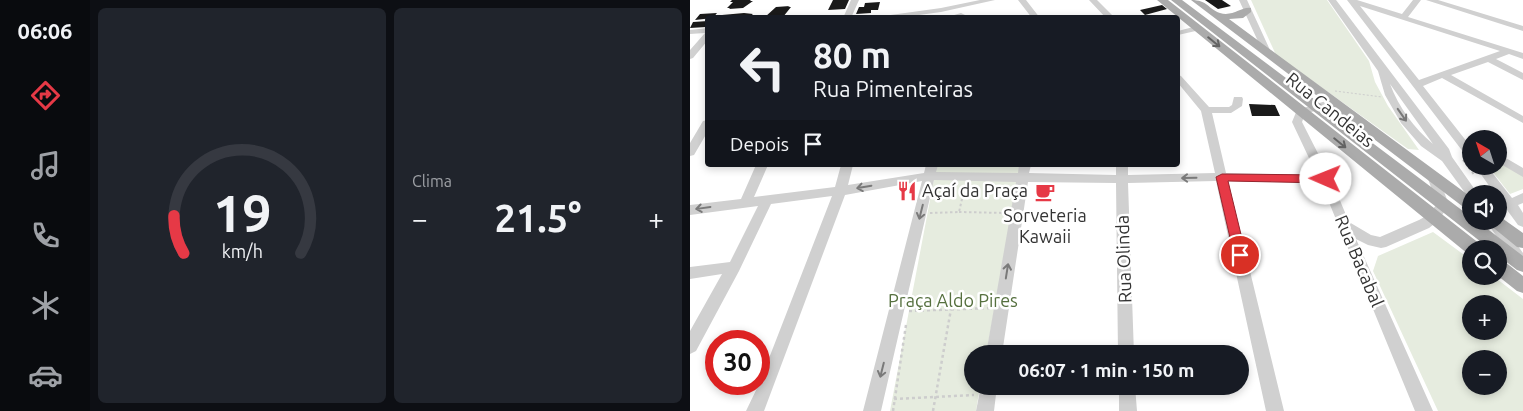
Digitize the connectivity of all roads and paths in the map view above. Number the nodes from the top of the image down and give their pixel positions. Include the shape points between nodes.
1 (855, 0) edge
2 (941, 0) edge
3 (991, 0) edge
4 (1022, 0) edge
5 (1093, 0) edge
6 (1162, 0) edge
7 (1176, 0) edge
8 (1183, 0) edge
9 (1196, 0) edge
10 (1243, 0) edge
11 (1332, 0) edge
12 (1418, 0) edge
13 (1430, 0) edge
14 (1447, 0) edge
15 (1352, 1) edge
16 (954, 4) edge
17 (1248, 10) junction
18 (940, 14) edge
19 (848, 15) edge
20 (921, 15) edge
21 (961, 15) edge
22 (1034, 15) edge
23 (1108, 15) edge
24 (1219, 16) junction
25 (1404, 17) junction
26 (1523, 23) edge
27 (1197, 28) junction
28 (1523, 29) edge
29 (690, 32) edge
30 (705, 32) edge
31 (1180, 32) edge
32 (705, 36) edge
33 (1266, 50) junction
34 (1507, 52) junction
35 (690, 56) edge
36 (1523, 56) edge
37 (1490, 59) junction
38 (1382, 71) junction
39 (1446, 76) junction
40 (1523, 76) edge
41 (1180, 80) edge
42 (1418, 84) junction
43 (1391, 98) junction
44 (1238, 99) dead end
45 (1327, 101) junction
46 (1206, 110) junction
47 (1301, 112) junction
48 (1523, 120) edge
49 (705, 126) edge
50 (1462, 140) edge
51 (690, 152) edge
52 (1446, 158) junction
53 (1508, 164) edge
54 (761, 167) edge
55 (846, 167) edge
56 (1122, 167) edge
57 (931, 170) edge
58 (1023, 171) edge
59 (1523, 173) edge
60 (1487, 175) edge
61 (1433, 176) junction
62 (1222, 177) junction
63 (1121, 179) junction
64 (1326, 179) junction
65 (966, 181) dead end
66 (1466, 185) edge
67 (1438, 190) junction
68 (840, 191) junction
69 (1462, 198) edge
70 (1523, 198) edge
71 (767, 200) junction
72 (746, 202) junction
73 (1509, 204) junction
74 (930, 205) dead end
75 (1443, 205) junction
76 (1462, 208) edge
77 (690, 210) edge
78 (959, 212) junction
79 (1012, 213) dead end
80 (1433, 218) junction
81 (1523, 222) edge
82 (1344, 225) junction
83 (1495, 230) edge
84 (1502, 230) edge
85 (1462, 240) edge
86 (1515, 242) edge
87 (1381, 243) junction
88 (1523, 254) edge
89 (1523, 264) edge
90 (1360, 265) junction
91 (734, 267) junction
92 (690, 273) edge
93 (1507, 273) edge
94 (1523, 286) edge
95 (951, 309) junction
96 (992, 317) dead end
97 (995, 345) edge
98 (1126, 345) edge
99 (690, 346) edge
100 (964, 393) edge
101 (983, 395) edge
102 (1127, 395) edge
103 (936, 397) junction
104 (894, 399) junction
105 (755, 411) edge
106 (872, 411) edge
107 (892, 411) edge
108 (933, 411) edge
109 (985, 411) edge
110 (1128, 411) edge
111 (1275, 411) edge
112 (1424, 411) edge

1 - 19 street
2 - 18 street
3 - 16 street
4 - 22 street
5 - 23 street
6 - 27 main road, Rua Candeias
7 - 45 main road
8 - 45 main road
9 - 24 main road
10 - 17 street
11 - 38 street
12 - 25 street
13 - 28 street
14 - 26 street
15 - 25 street
15 - 42 street
16 - 18 street
16 - 21 street
17 - 24 main road via 1240,16
17 - 33 street
18 - 20 street
24 - 33 main road
25 - 34 street
27 - 31 street
27 -> 47 main road, Rua Candeias
29 - 30 street
32 - 35 street
33 - 45 main road
34 - 36 street
34 - 37 street
37 - 39 street
37 - 40 street
38 - 43 street
38 - 52 street via 1445,152
39 - 42 street
39 - 48 street
41 - 46 street
42 - 50 street
43 - 45 path
43 -> 52 street via 1424,142
44 - 46 street via 1237,106 1231,110
45 - 47 street
45 - 61 main road
45 - 67 main road
45 - 75 main road
46 - 62 street
47 - 64 street, Rua Bacabal via 1297,122
47 -> 80 main road, Rua Candeias
49 - 51 street
52 - 66 street
53 - 59 street
54 - 72 street
55 - 68 street
56 - 63 street, Rua Olinda
57 - 58 street
57 -> 68 street
57 -> 106 street
58 - 63 street
97 -> 58 street
60 - 73 street
61 - 67 street
61 - 69 main road
62 -> 63 street
62 - 64 street
62 - 111 street
63 - 98 street, Rua Olinda
64 - 82 street, Rua Bacabal
65 - 78 path
67 - 75 street
67 - 76 main road
68 - 71 street
68 - 105 street
70 - 73 street
71 - 72 street
71 - 91 street
72 -> 77 street
73 - 81 street
74 - 78 path via 929,213
75 - 80 street
75 - 89 main road
78 - 79 path
80 - 85 main road, Rua Candeias
80 - 87 street
82 - 87 street via 1368,240
82 - 90 street, Rua Bacabal
83 - 86 main road
84 - 86 main road
86 - 88 main road
86 - 89 street
87 - 90 street via 1365,254
90 - 112 street, Rua Bacabal
91 - 92 street
91 - 99 street
93 - 94 main road
95 - 96 path via 994,308
95 - 103 path
95 - 104 path via 909,310
100 - 103 path
101 - 109 street
102 - 110 street
103 - 104 path
103 - 108 path
104 - 107 path

